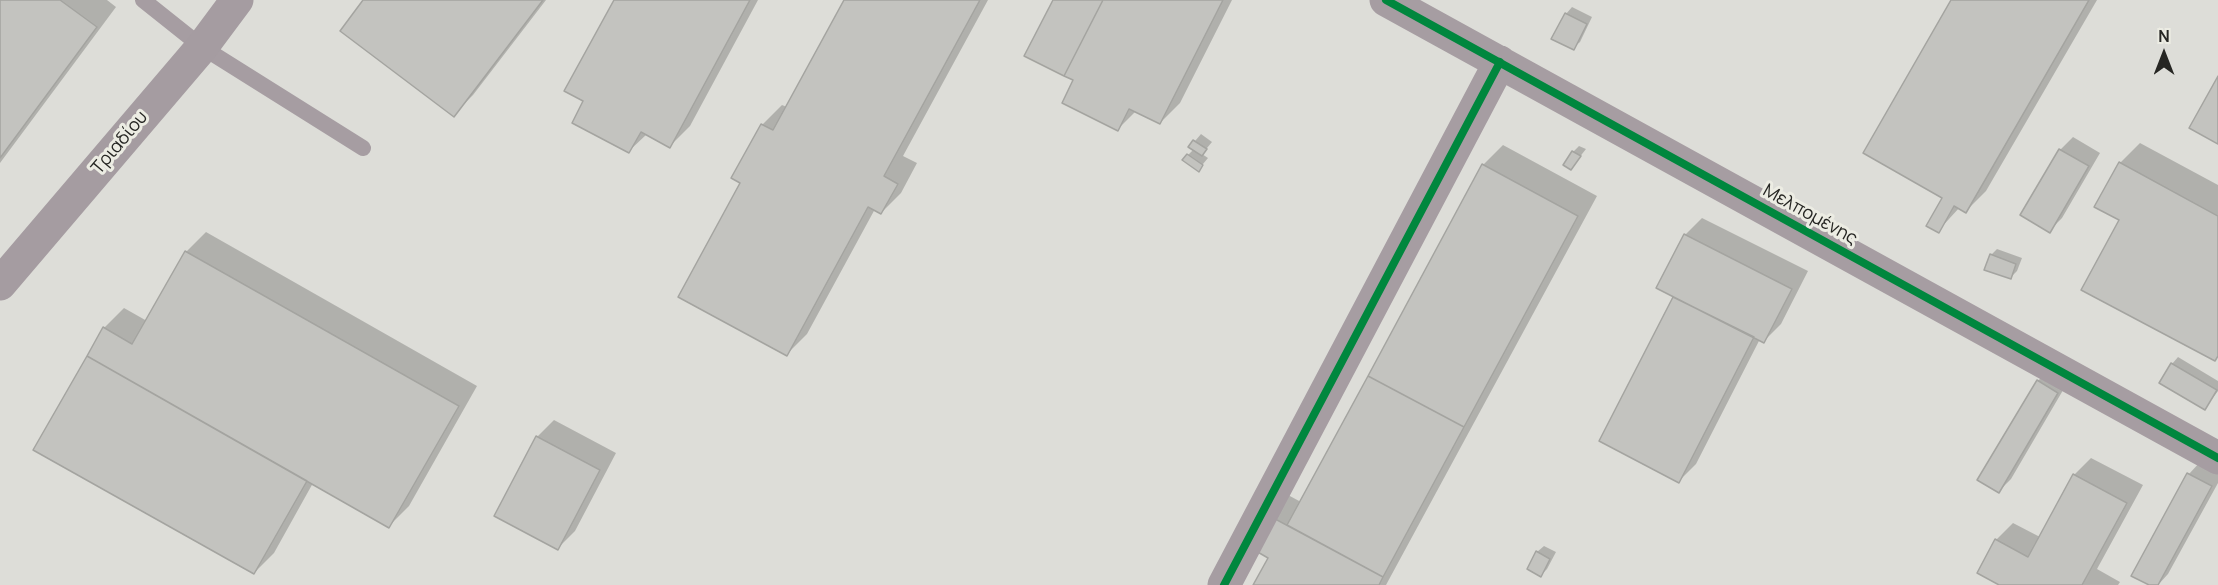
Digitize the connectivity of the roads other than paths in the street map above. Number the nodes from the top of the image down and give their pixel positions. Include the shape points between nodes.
1 (143, 0) edge
2 (237, 0) edge
3 (1386, 0) edge
4 (202, 47) junction
5 (1500, 62) junction
6 (363, 148) dead end
7 (0, 284) edge
8 (2218, 458) edge
9 (1224, 585) edge

1 - 4 lane
2 - 4 main road, Τριαδίου
3 - 5 street, Μελπομένης
4 - 6 lane
4 - 7 main road, Τριαδίου
5 - 8 street, Μελπομένης
5 - 9 street

